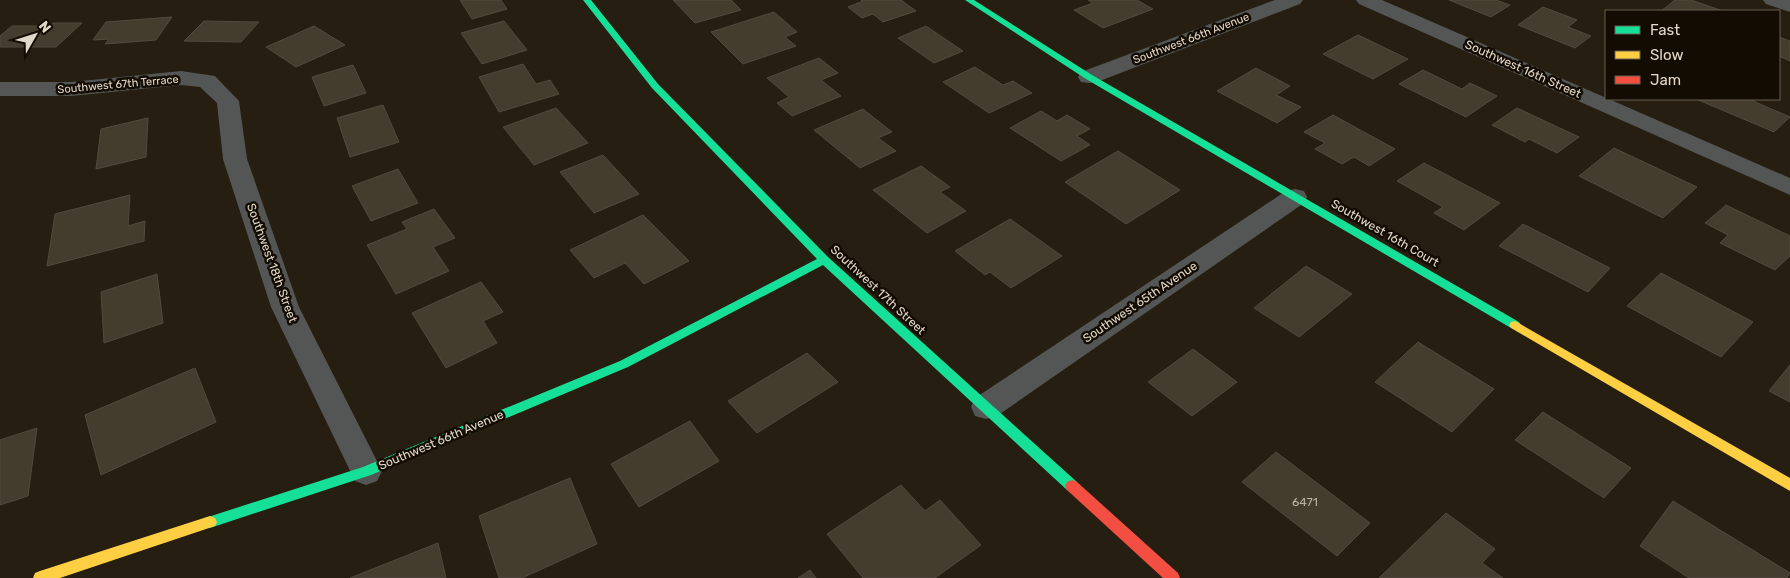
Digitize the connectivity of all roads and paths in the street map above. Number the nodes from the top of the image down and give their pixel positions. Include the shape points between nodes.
1 (587, 0) edge
2 (969, 0) edge
3 (1293, 0) edge
4 (1366, 0) edge
5 (1773, 0) edge
6 (1790, 6) edge
7 (1089, 77) junction
8 (207, 81) joint
9 (0, 89) edge
10 (1790, 187) edge
11 (1295, 197) junction
12 (824, 260) junction
13 (986, 407) junction
14 (366, 471) junction
15 (1790, 485) edge
16 (1160, 574) edge
17 (40, 578) edge

1 - 12 street, Southwest 17th Street via 656,86
2 - 7 street, Southwest 16th Court
3 - 7 street, Southwest 66th Avenue
4 - 10 street, Southwest 16th Street
5 - 6 street
7 - 11 street, Southwest 16th Court
8 - 9 street, Southwest 67th Terrace via 181,78 71,89
8 - 14 street, Southwest 18th Street via 228,101 235,159 285,307
11 - 13 street, Southwest 65th Avenue
11 - 15 street, Southwest 16th Court
12 - 13 street, Southwest 17th Street
12 - 14 street, Southwest 66th Avenue via 624,364
13 - 16 street, Southwest 17th Street
14 - 17 street, Southwest 66th Avenue

